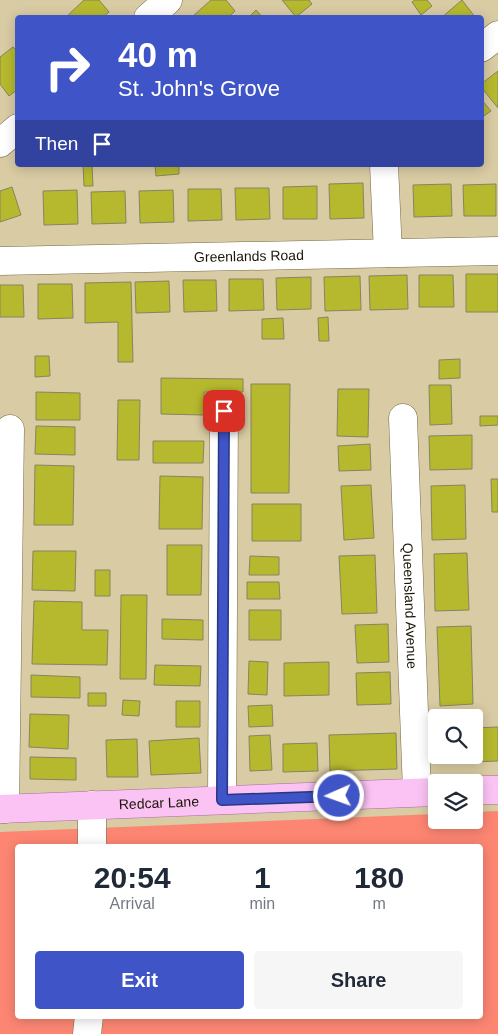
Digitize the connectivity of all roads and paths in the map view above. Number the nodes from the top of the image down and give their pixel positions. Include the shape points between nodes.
1 (168, 0) edge
2 (151, 15) edge
3 (498, 35) edge
4 (484, 46) edge
5 (15, 130) edge
6 (0, 143) edge
7 (384, 167) edge
8 (498, 251) edge
9 (388, 253) junction
10 (0, 261) edge
11 (224, 411) dead end
12 (403, 418) dead end
13 (10, 429) dead end
14 (483, 790) edge
15 (498, 790) edge
16 (426, 792) edge
17 (222, 800) junction
18 (92, 805) junction
19 (2, 809) edge
20 (92, 844) edge
21 (88, 1019) edge
22 (87, 1034) edge

1 - 2 street
3 - 4 street
5 - 6 street
7 - 9 street
8 - 9 street, Greenlands Road
9 - 10 street, Greenlands Road
11 - 17 street
12 - 16 street, Queensland Avenue
13 - 19 street
14 - 15 main road
16 - 17 main road, Redcar Lane
17 - 18 main road, Redcar Lane
18 - 19 main road, Redcar Lane
18 - 20 street
21 - 22 street

